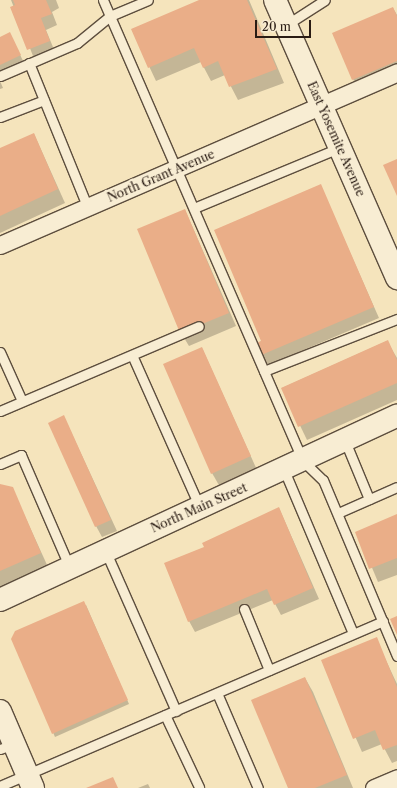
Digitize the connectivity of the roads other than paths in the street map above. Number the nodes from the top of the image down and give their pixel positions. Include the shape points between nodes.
1 (103, 0) edge
2 (148, 0) edge
3 (275, 0) edge
4 (325, 0) edge
5 (110, 16) junction
6 (286, 25) junction
7 (29, 63) junction
8 (397, 72) edge
9 (0, 76) edge
10 (44, 100) junction
11 (321, 106) junction
12 (0, 117) edge
13 (339, 148) junction
14 (177, 170) junction
15 (88, 208) junction
16 (194, 208) junction
17 (0, 245) edge
18 (397, 278) edge
19 (397, 319) edge
20 (199, 326) dead end
21 (0, 352) edge
22 (132, 355) junction
23 (264, 371) junction
24 (22, 401) junction
25 (0, 411) edge
26 (397, 416) edge
27 (345, 441) junction
28 (0, 464) edge
29 (294, 466) junction
30 (397, 488) edge
31 (369, 499) junction
32 (200, 508) junction
33 (338, 512) junction
34 (105, 550) junction
35 (69, 566) junction
36 (0, 600) edge
37 (244, 609) dead end
38 (382, 621) junction
39 (354, 633) junction
40 (397, 656) edge
41 (270, 670) junction
42 (217, 693) junction
43 (0, 710) edge
44 (176, 711) junction
45 (165, 715) junction
46 (7, 746) edge
47 (397, 778) edge
48 (30, 781) edge
49 (0, 786) edge
50 (199, 787) dead end
51 (258, 788) edge
52 (374, 788) edge

1 - 5 lane
2 - 5 lane
3 - 6 main road, East Yosemite Avenue
4 - 6 lane
5 - 7 lane via 76,42
5 - 14 lane
6 - 11 main road, East Yosemite Avenue
7 - 9 lane
7 - 10 lane
8 - 11 street, North Grant Avenue
10 - 12 lane
10 - 15 lane
11 - 13 main road, East Yosemite Avenue
11 - 14 street, North Grant Avenue
13 - 16 lane
13 - 18 main road, East Yosemite Avenue
14 - 15 street, North Grant Avenue
14 - 16 lane
15 - 17 street, North Grant Avenue
16 - 23 lane
19 - 23 lane
20 - 22 lane
21 - 24 lane
22 - 24 lane
22 - 32 lane
23 - 29 lane
24 - 25 lane
26 - 27 main road, North Main Street
27 - 29 main road, North Main Street
27 - 31 lane
28 - 35 lane via 21,455
29 - 32 main road, North Main Street
29 - 33 lane via 323,480
29 - 39 lane
30 - 31 lane
31 - 33 lane
32 - 34 main road, North Main Street
33 - 38 lane
34 - 35 main road, North Main Street
34 - 44 lane
35 - 36 main road, North Main Street
37 - 41 lane
38 - 39 lane
38 - 40 lane
39 - 41 lane
41 - 42 lane
42 - 44 lane
42 - 51 lane
43 - 46 main road
44 - 45 lane
45 - 48 lane
45 - 50 lane
46 - 48 main road
47 - 52 street
48 - 49 lane

